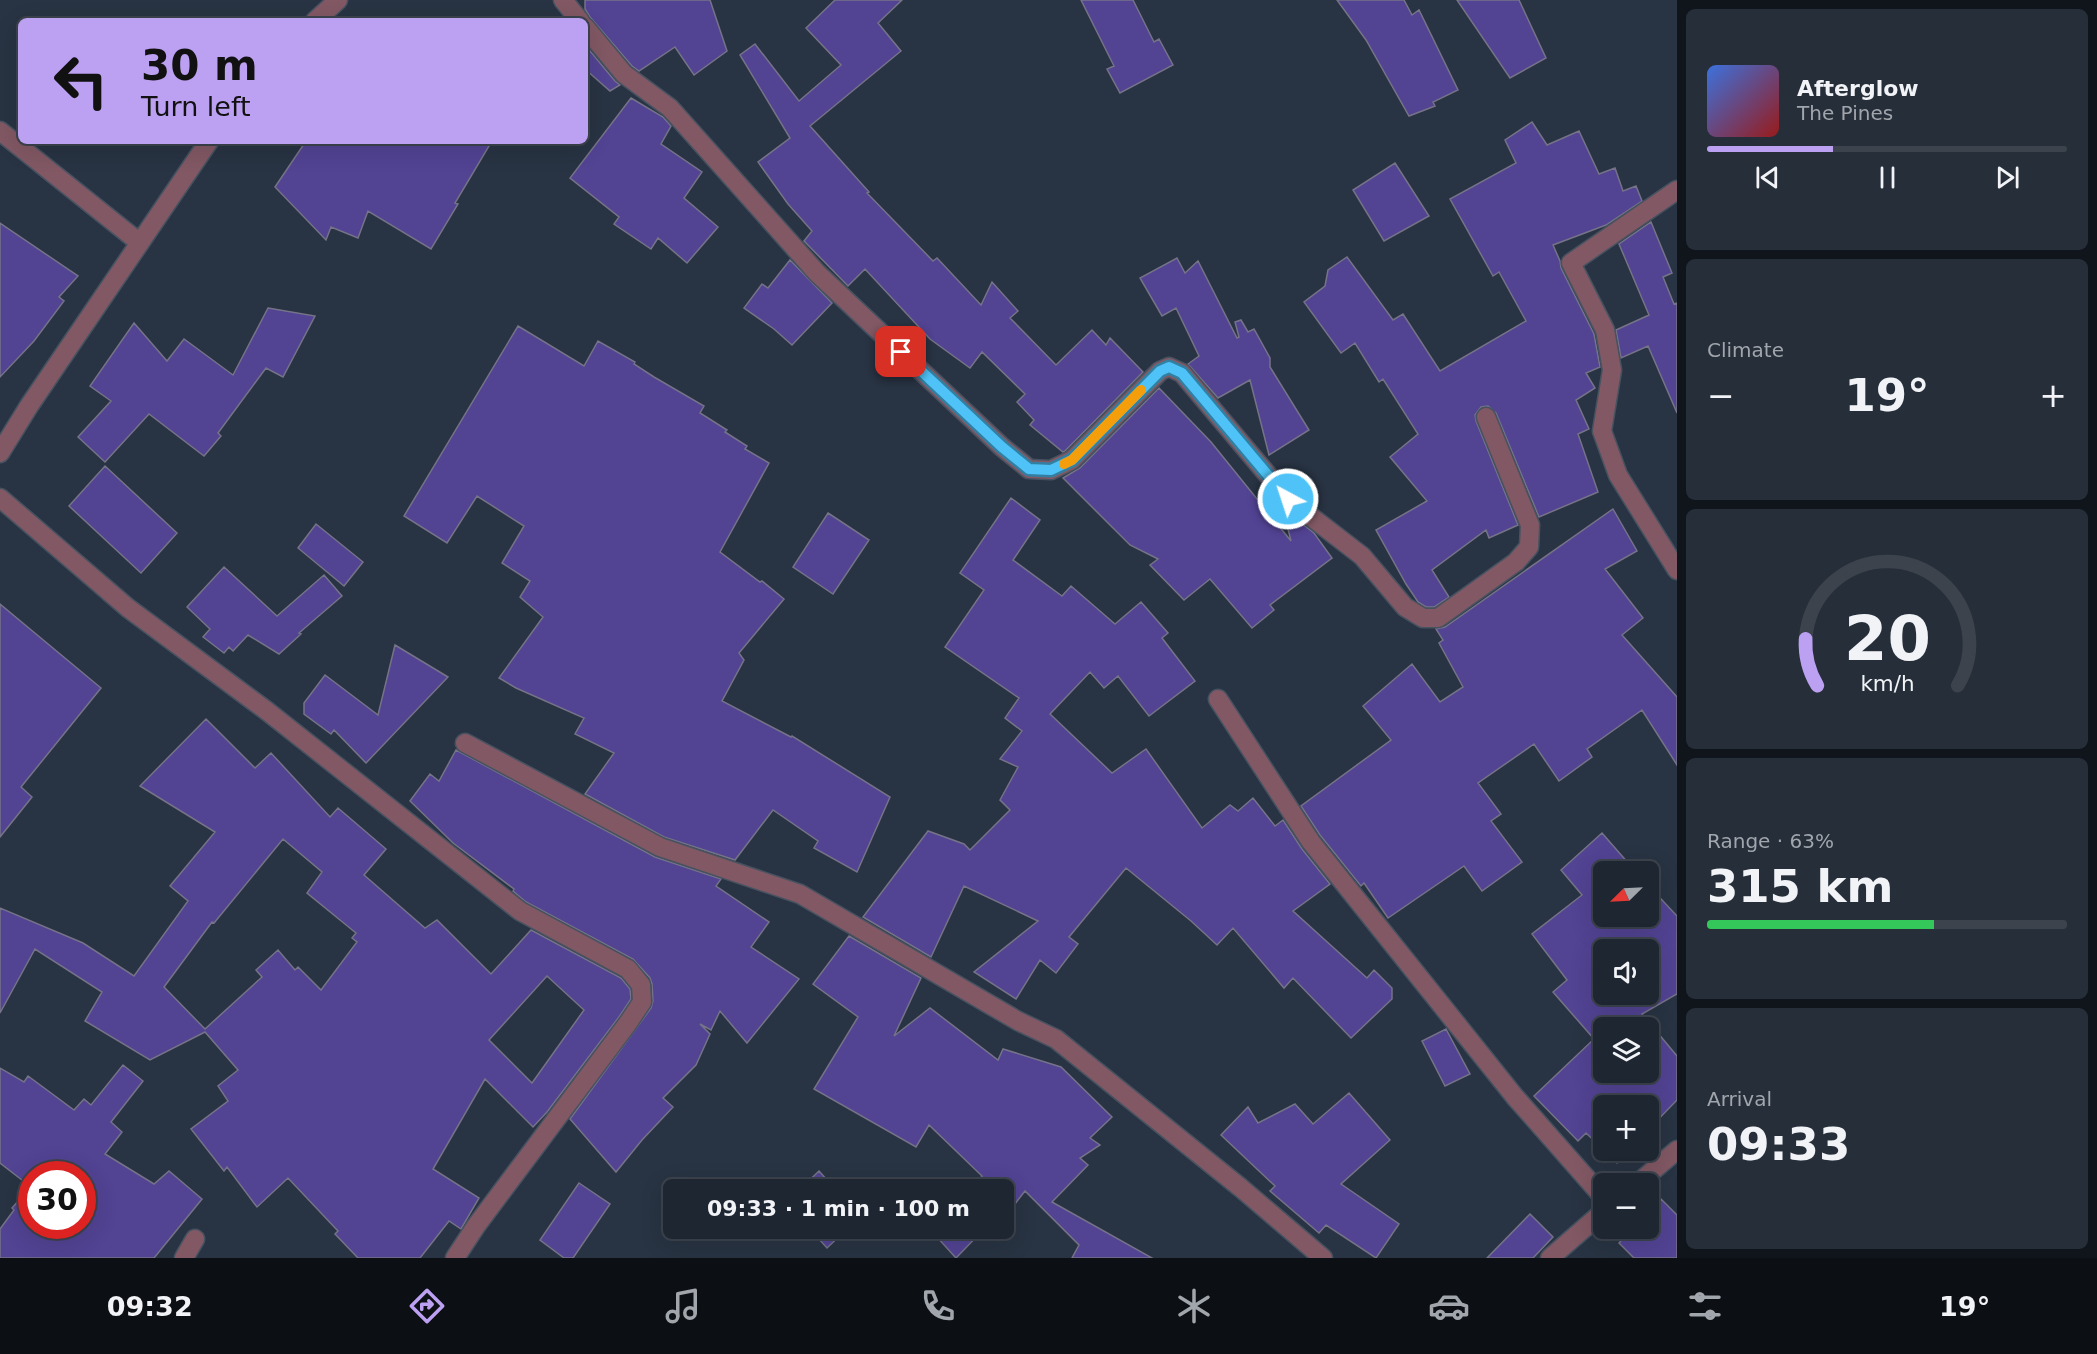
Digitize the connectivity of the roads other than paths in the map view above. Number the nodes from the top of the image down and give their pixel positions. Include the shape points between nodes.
1 (338, 0) edge
2 (563, 0) edge
3 (318, 18) edge
4 (578, 18) edge
5 (588, 31) edge
6 (0, 131) edge
7 (207, 144) edge
8 (1677, 190) edge
9 (140, 243) junction
10 (1486, 417) dead end
11 (0, 453) edge
12 (0, 498) edge
13 (1677, 570) edge
14 (1218, 699) dead end
15 (465, 743) dead end
16 (1677, 1150) edge
17 (1650, 1173) edge
18 (1593, 1186) edge
19 (1593, 1221) edge
20 (195, 1239) dead end
21 (184, 1258) edge
22 (455, 1258) edge
23 (1323, 1258) edge
24 (1550, 1258) edge

1 - 3 street
2 - 4 street
5 - 10 street via 624,74 670,108 817,273 1029,469 1051,470 1072,460 1160,371 1169,367 1182,373 1288,499 1362,556 1405,607 1423,618 1438,618 1516,562 1529,547 1530,525
6 - 9 street
7 - 9 street
8 - 13 street via 1572,263 1605,330 1611,370 1602,431 1618,475
9 - 11 street
12 - 22 street via 128,608 267,711 520,911 628,969 641,985 642,1002 628,1023
14 - 18 street via 1311,842 1515,1097
15 - 23 street via 660,847 800,894 1018,1021 1056,1039
16 - 17 street
19 - 24 street
20 - 21 street

